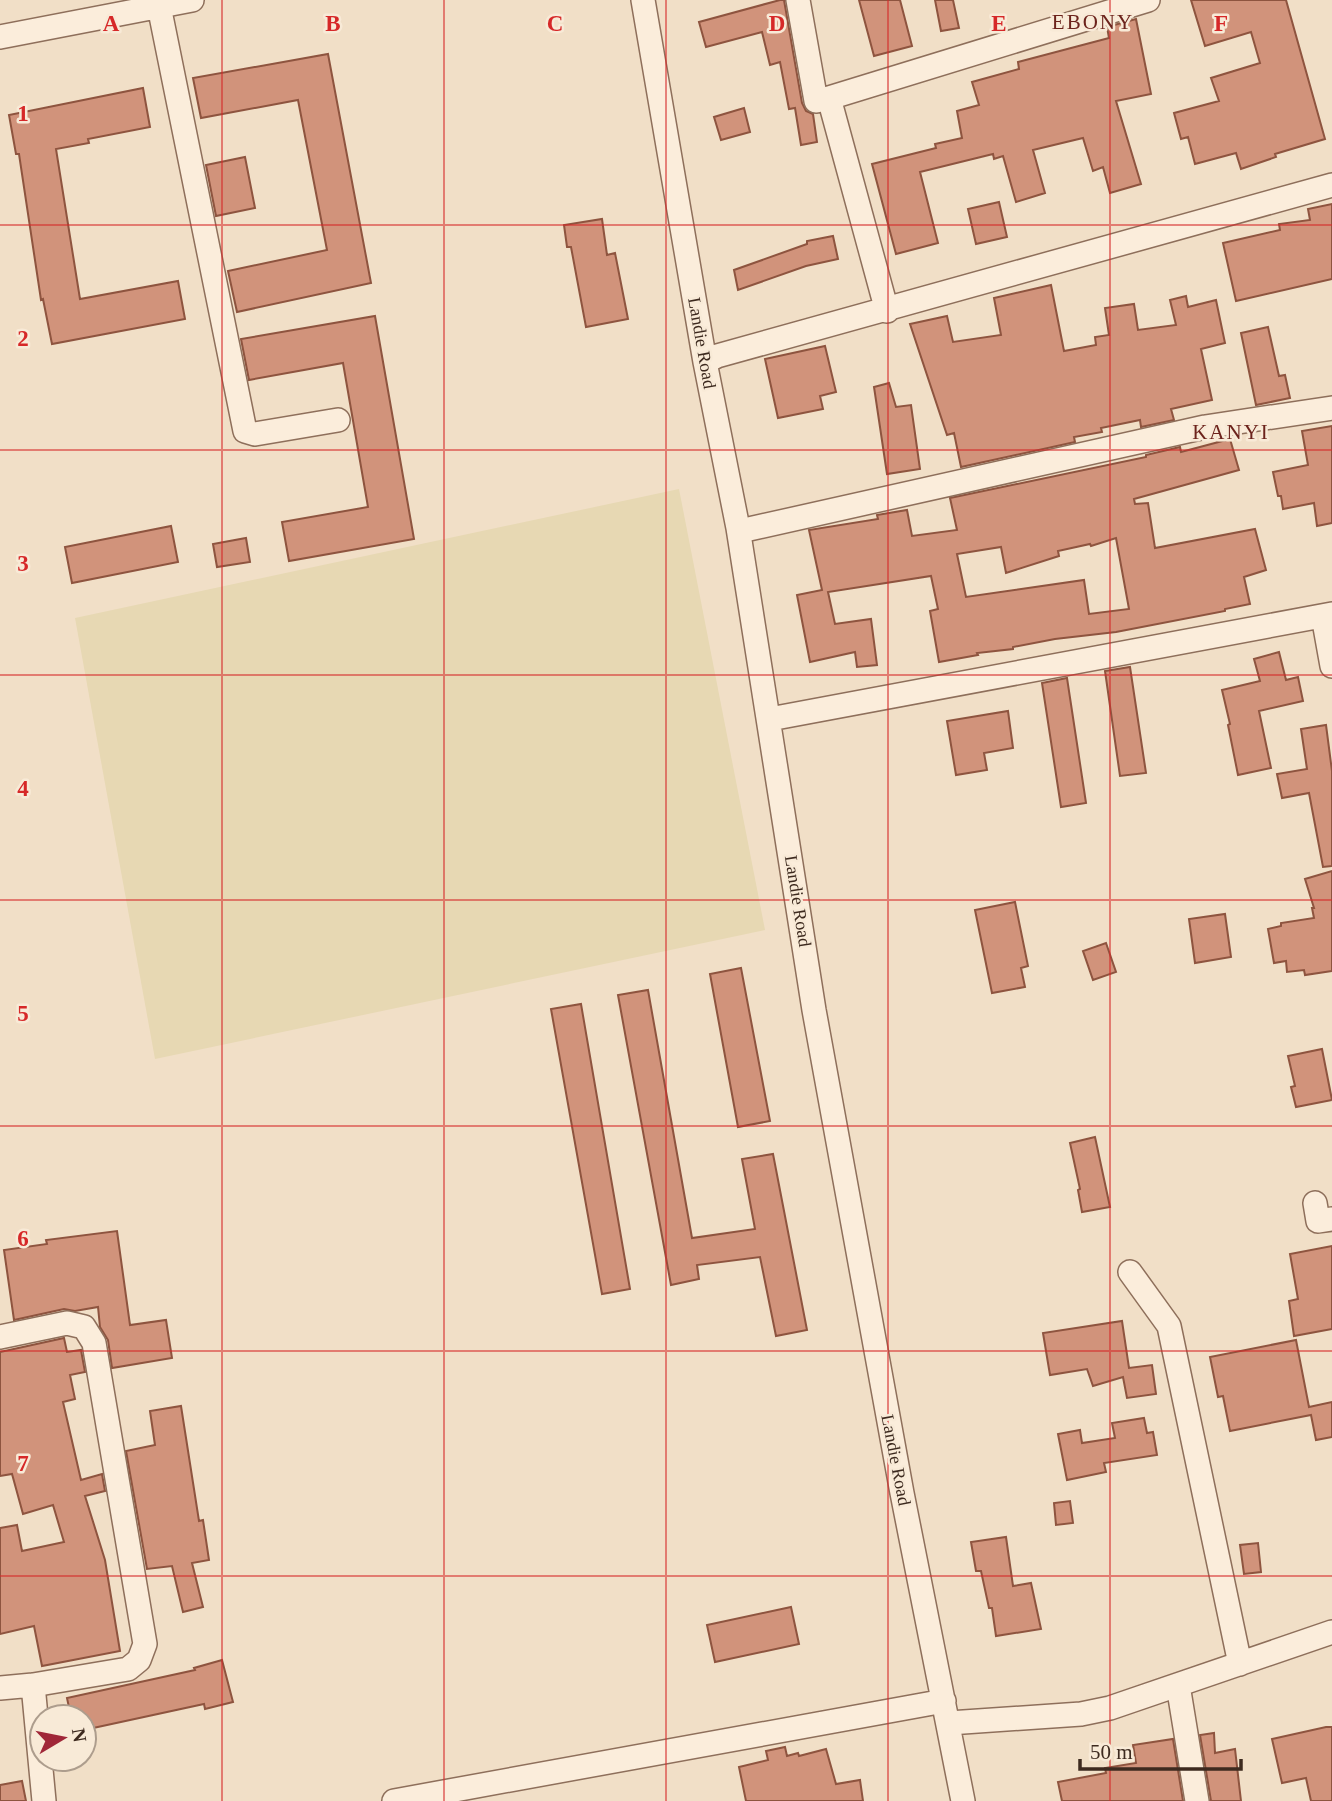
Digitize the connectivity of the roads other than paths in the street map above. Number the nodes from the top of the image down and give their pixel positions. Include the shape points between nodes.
1 (192, 0) edge
2 (643, 0) edge
3 (798, 0) edge
4 (1148, 0) edge
5 (159, 6) junction
6 (0, 37) edge
7 (829, 98) junction
8 (1332, 184) edge
9 (887, 311) junction
10 (705, 362) junction
11 (1332, 408) edge
12 (338, 420) dead end
13 (738, 528) junction
14 (1327, 615) edge
15 (1332, 666) edge
16 (770, 719) junction
17 (1130, 1272) dead end
18 (0, 1337) edge
19 (1332, 1632) edge
20 (1240, 1664) junction
21 (33, 1685) junction
22 (1178, 1685) junction
23 (0, 1688) edge
24 (947, 1712) junction
25 (44, 1801) edge
26 (394, 1801) edge
27 (963, 1801) edge
28 (1197, 1801) edge

1 - 5 street
2 - 10 street, Landie Road
3 - 7 street via 816,102
4 - 7 street
5 - 6 street
5 - 12 street via 245,431 255,434
7 - 9 street
8 - 9 street
9 - 10 street
10 - 13 street, Landie Road
11 - 13 street via 1205,427
13 - 16 street, Landie Road
14 - 15 street
14 - 16 street
16 - 24 street, Landie Road via 814,1010
17 - 20 street via 1169,1325
18 - 21 street via 67,1323 85,1327 94,1343 145,1644 139,1660 128,1669
19 - 20 street
20 - 22 street
21 - 23 street
21 - 25 street
22 - 24 street via 1081,1714
22 - 28 street
24 - 26 street
24 - 27 street, Landie Road

